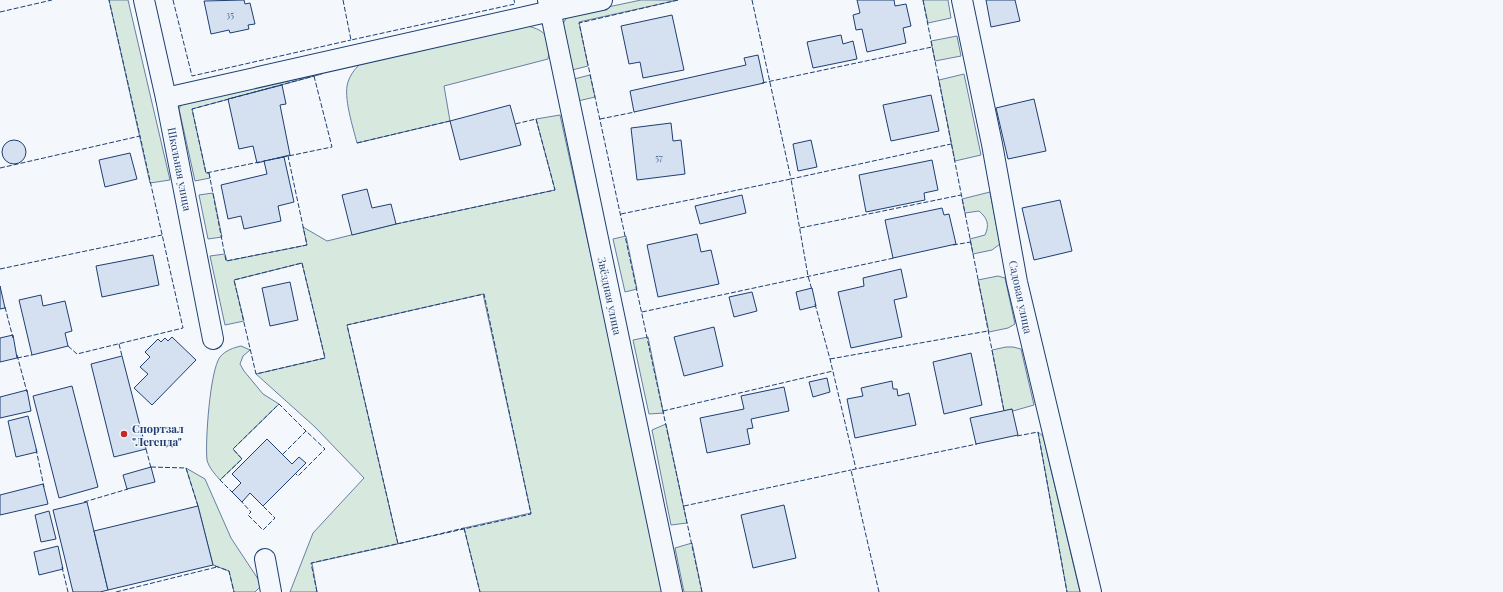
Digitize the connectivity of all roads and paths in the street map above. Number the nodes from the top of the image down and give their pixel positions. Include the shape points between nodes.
1 (144, 0) edge
2 (602, 0) edge
3 (962, 0) edge
4 (549, 5) edge
5 (166, 98) junction
6 (213, 339) dead end
7 (265, 559) dead end
8 (271, 592) edge
9 (672, 592) edge
10 (1091, 592) edge

1 - 5 street, Школьная улица
2 - 4 street
3 - 10 street, Садовая улица via 992,144 1016,282
4 - 5 street
4 - 9 street, Звёздная улица
5 - 6 street, Школьная улица
7 - 8 street

